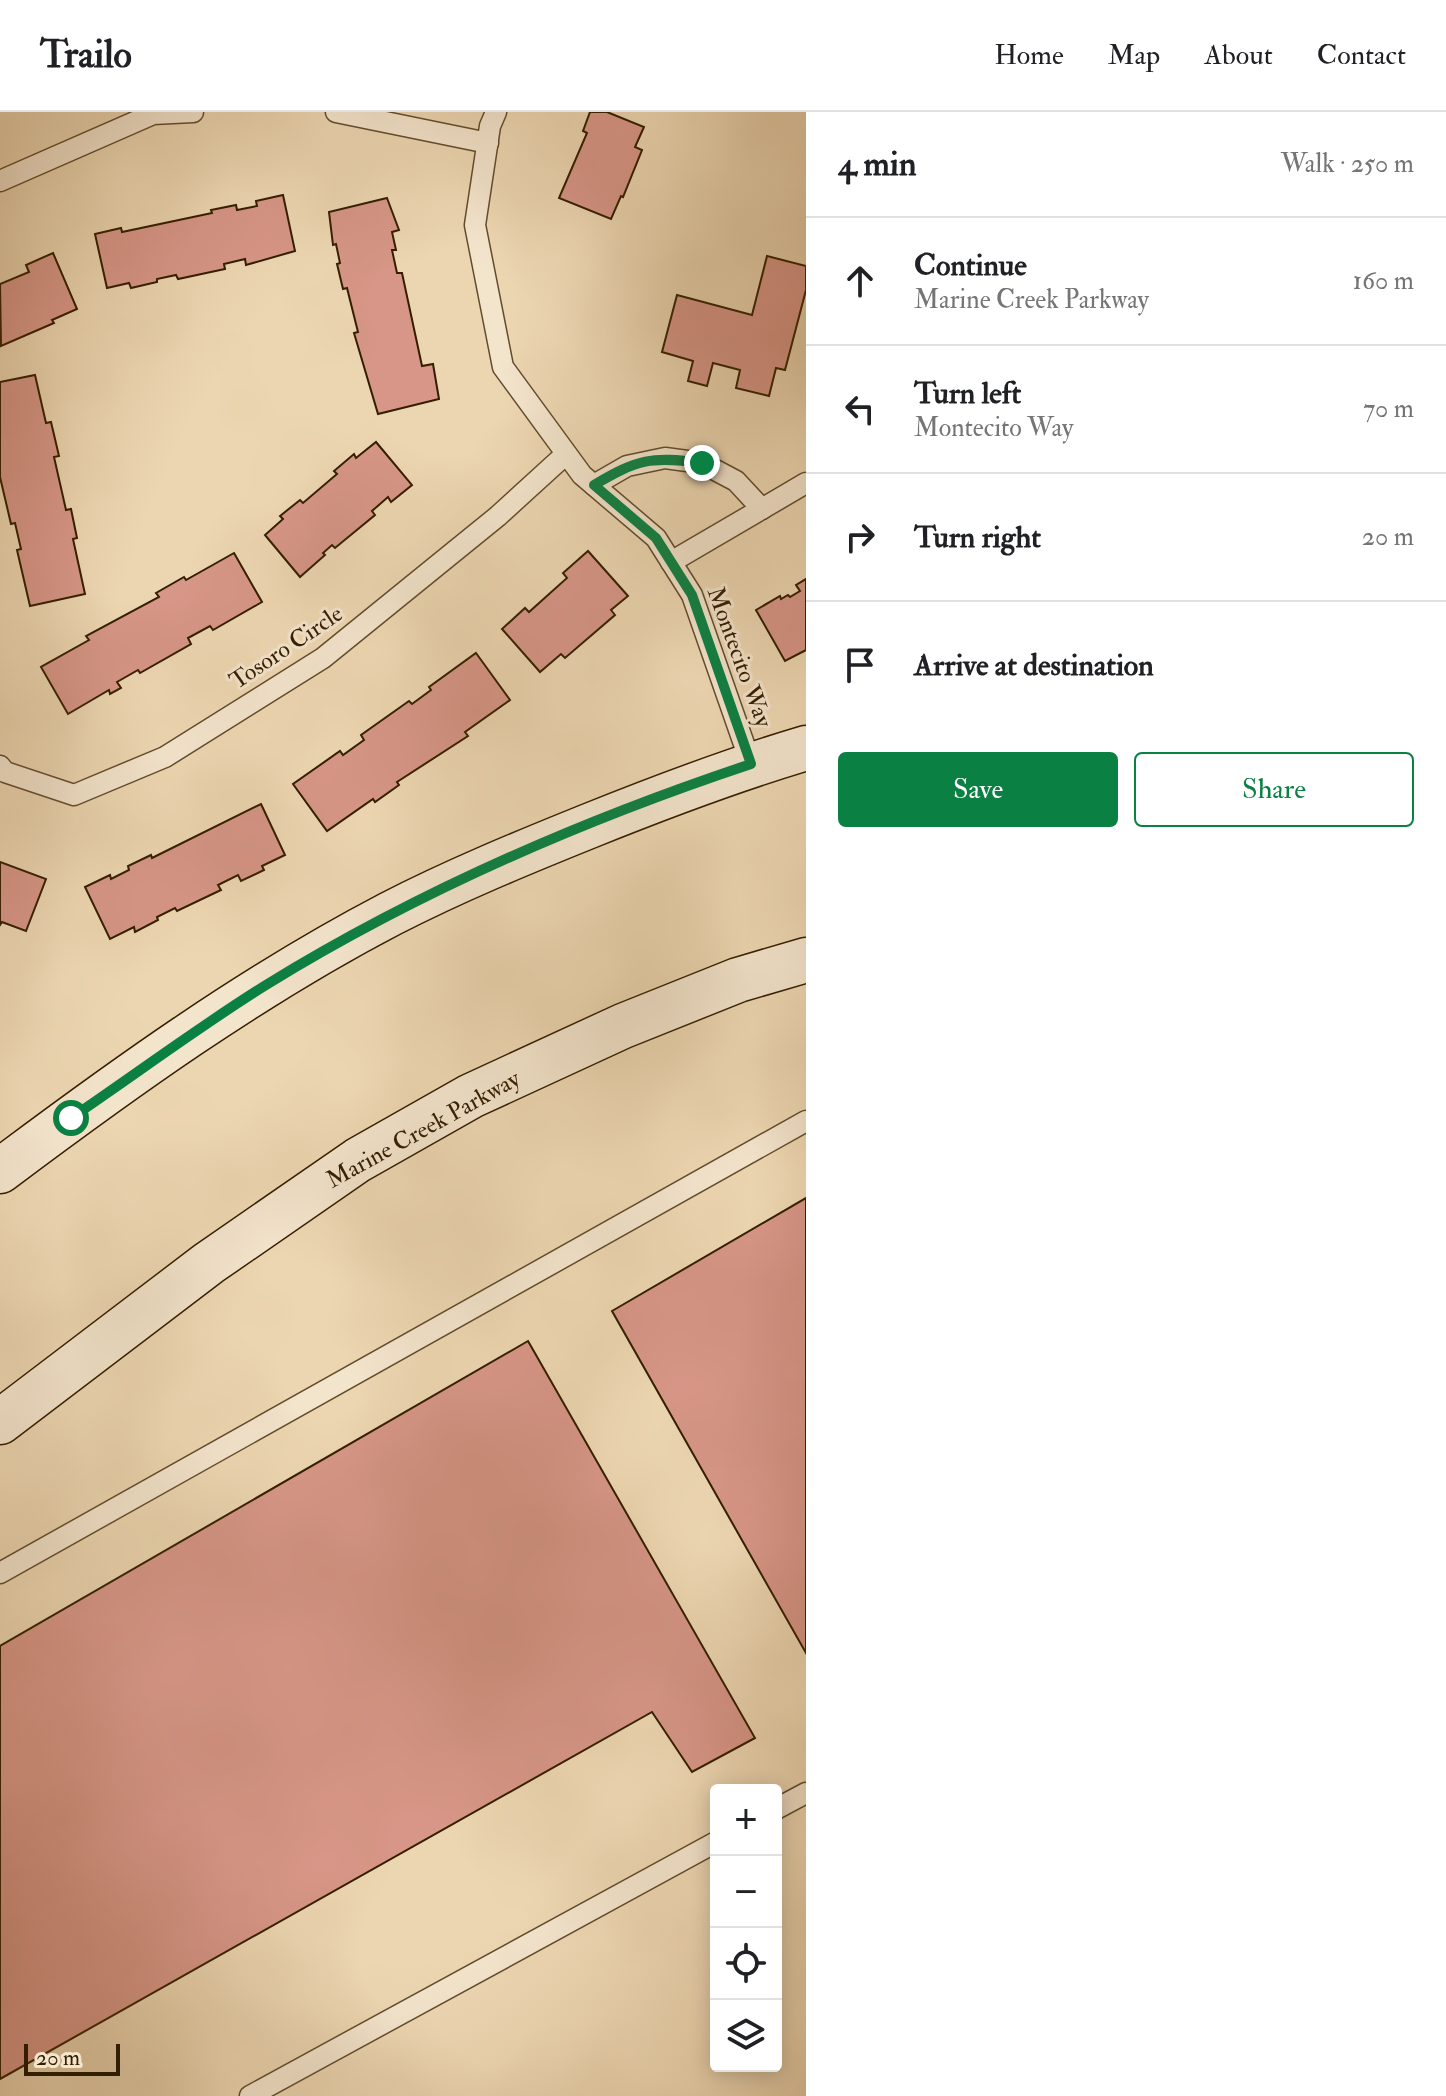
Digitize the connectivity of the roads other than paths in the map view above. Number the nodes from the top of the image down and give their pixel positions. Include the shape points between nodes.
1 (193, 112) edge
2 (336, 112) edge
3 (496, 112) edge
4 (488, 143) junction
5 (0, 181) edge
6 (566, 454) junction
7 (806, 483) edge
8 (594, 485) junction
9 (762, 509) junction
10 (671, 562) junction
11 (806, 748) edge
12 (751, 764) junction
13 (0, 766) edge
14 (806, 960) edge
15 (806, 1121) edge
16 (0, 1171) edge
17 (0, 1422) edge
18 (0, 1573) edge
19 (806, 1793) edge
20 (782, 1806) edge
21 (710, 1845) edge
22 (250, 2096) edge

1 - 5 lane via 153,114
2 - 4 lane
3 - 4 lane, Montecito Way
4 - 6 lane, Montecito Way via 475,225 503,367
6 - 8 lane, Montecito Way
6 - 13 lane, Tosoro Circle via 323,658 165,757 74,795
7 - 9 lane
8 - 9 lane via 627,466 665,458 702,463 736,481
8 - 10 lane, Montecito Way via 656,538
9 - 10 lane
10 - 12 lane, Montecito Way via 692,595
11 - 12 main road
12 - 16 main road via 517,854 390,914 265,985
14 - 17 main road, Marine Creek Parkway via 738,980 623,1026 471,1096 358,1160 209,1263
15 - 18 lane
19 - 20 lane
21 - 22 lane

